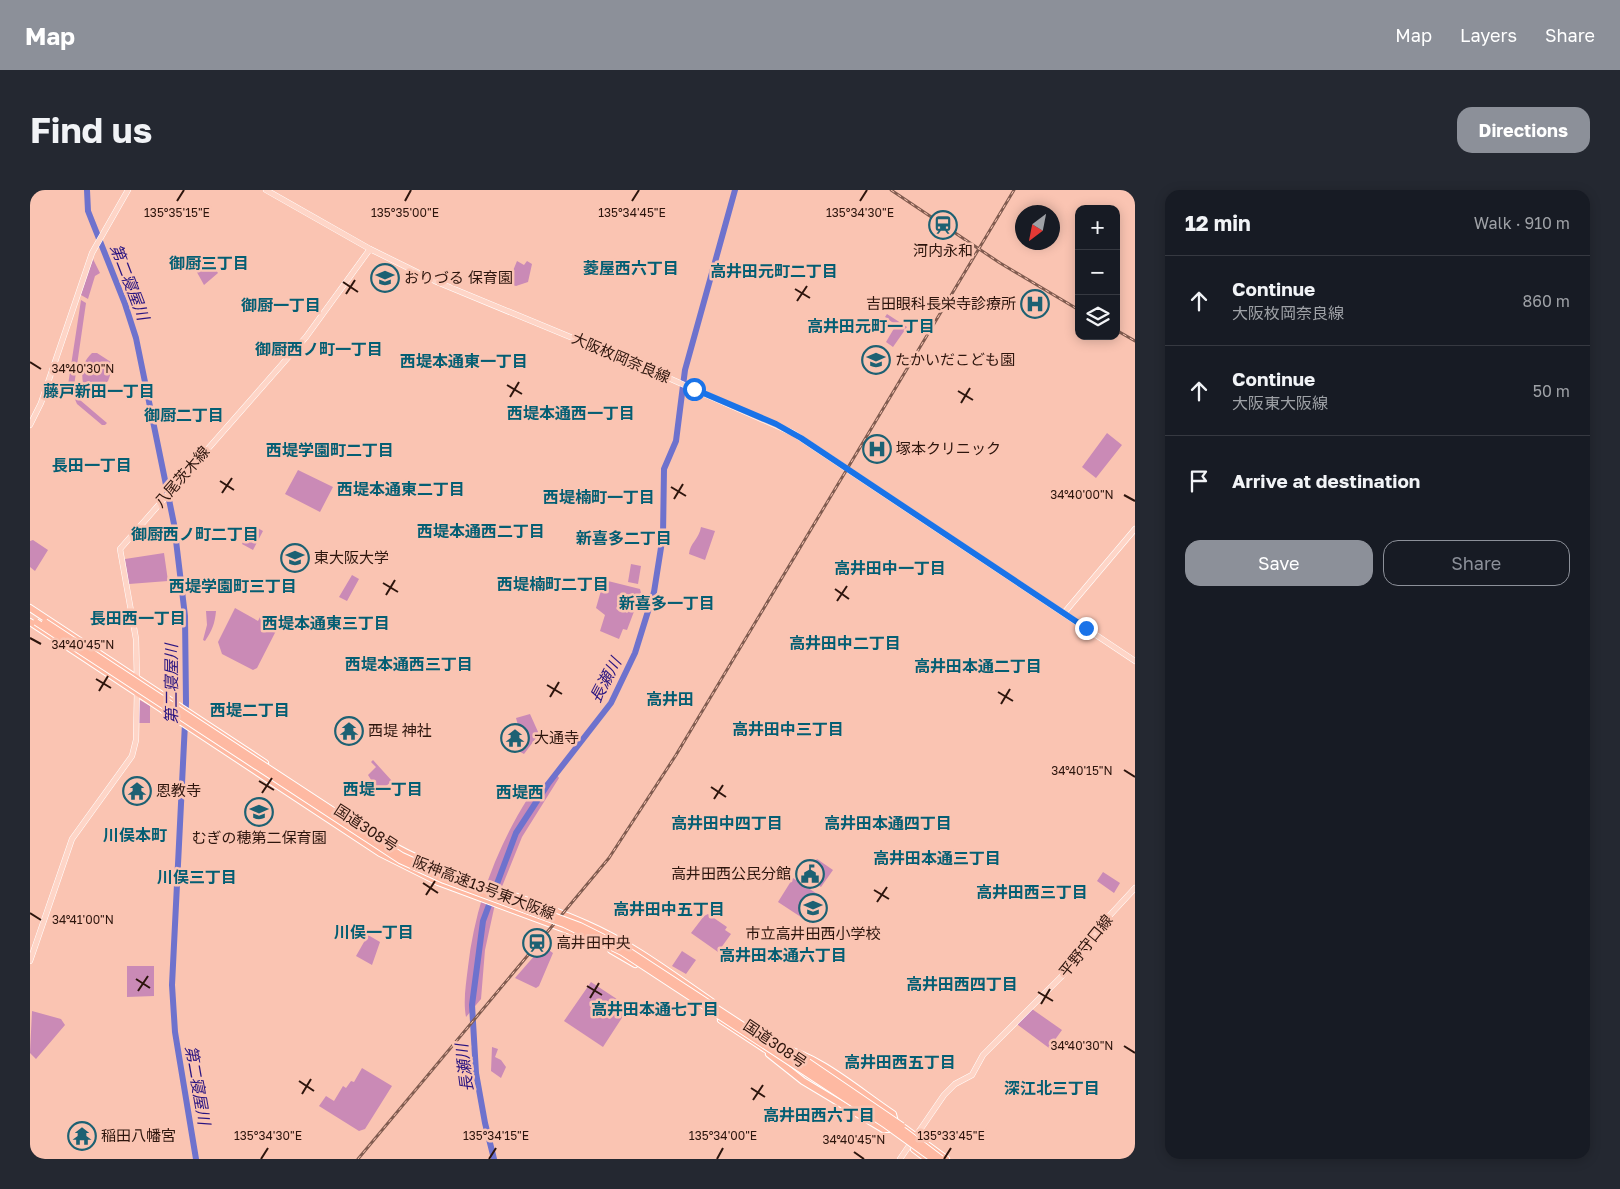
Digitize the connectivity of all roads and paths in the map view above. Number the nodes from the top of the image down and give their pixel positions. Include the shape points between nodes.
1 (128, 190) edge
2 (266, 190) edge
3 (370, 249) junction
4 (30, 425) edge
5 (1135, 529) edge
6 (30, 610) edge
7 (1064, 613) junction
8 (30, 618) edge
9 (30, 622) edge
10 (1135, 661) edge
11 (138, 678) junction
12 (137, 693) junction
13 (1135, 888) edge
14 (30, 961) edge
15 (779, 1047) junction
16 (766, 1050) junction
17 (786, 1066) junction
18 (890, 1129) junction
19 (916, 1135) junction
20 (909, 1145) junction
21 (926, 1156) edge
22 (900, 1159) edge
23 (933, 1159) edge
24 (944, 1159) edge

1 - 4 main road via 95,248 41,403
2 - 3 main road
3 - 7 main road, 大阪枚岡奈良線 via 437,282 652,370 785,429
3 - 11 main road, 八尾茨木線 via 306,337 120,549 136,639
5 - 7 main road
6 - 11 highway, 国道308号
6 - 24 highway, 阪神高速13号東大阪線, bridge via 397,853 446,876 580,926 639,956
7 - 10 main road, 大阪枚岡奈良線
8 - 21 highway, 阪神高速13号東大阪線, bridge via 381,849 432,875 557,921 622,952 873,1116
9 - 12 highway, 国道308号
11 - 12 main road, 八尾茨木線
11 - 15 highway, 国道308号, bridge via 406,854 608,935 658,964
12 - 14 main road, 八尾茨木線 via 136,740 132,756 72,839
12 - 16 highway, 国道308号 via 380,853 438,882 590,938
13 - 19 main road, 平野守口線 via 1099,927 1063,975 983,1055 972,1075 955,1084 944,1095
15 - 19 highway, 国道308号
15 - 24 highway, bridge via 888,1114
16 - 17 highway
16 - 18 highway, 国道308号
17 - 18 highway via 858,1115 883,1129
17 - 21 highway, bridge
18 - 20 highway, 国道308号
19 - 20 main road, 平野守口線
19 - 24 highway, 国道308号
20 - 21 highway, 国道308号
20 - 22 main road, 平野守口線
21 - 23 highway, 阪神高速13号東大阪線, bridge

